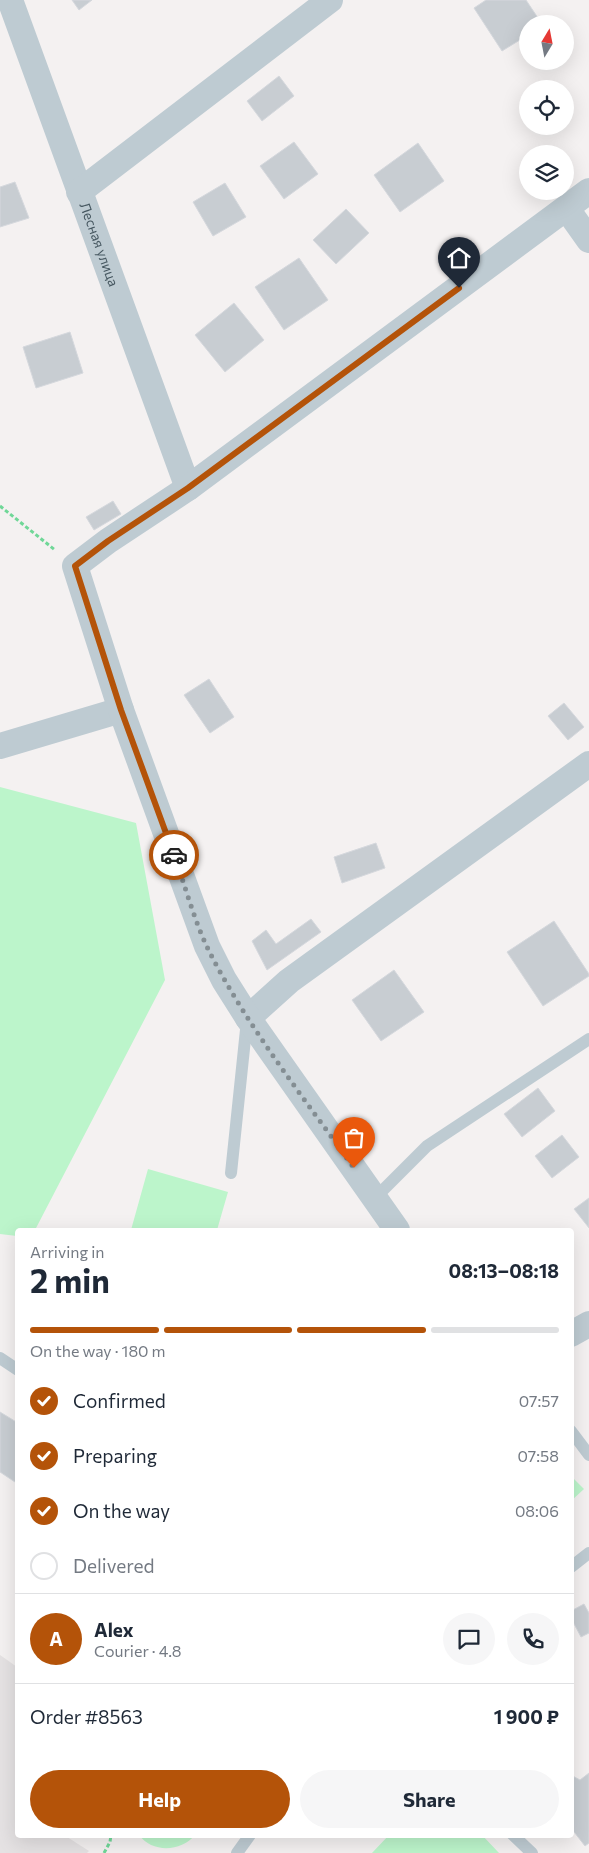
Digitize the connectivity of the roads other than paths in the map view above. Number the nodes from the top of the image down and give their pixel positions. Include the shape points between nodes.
1 (10, 0) edge
2 (330, 0) edge
3 (589, 191) edge
4 (80, 192) junction
5 (567, 209) junction
6 (589, 240) edge
7 (188, 488) junction
8 (121, 710) junction
9 (0, 746) edge
10 (589, 764) edge
11 (248, 1018) junction
12 (589, 1039) edge
13 (231, 1173) dead end
14 (375, 1198) junction
15 (396, 1228) edge
16 (589, 1324) edge
17 (574, 1332) edge
18 (0, 1358) edge
19 (15, 1368) edge
20 (574, 1435) edge
21 (589, 1455) edge
22 (589, 1553) edge
23 (574, 1565) edge
24 (248, 1838) edge
25 (516, 1838) edge
26 (237, 1853) edge
27 (532, 1853) edge

1 - 4 street, Лесная улица
2 - 4 street
3 - 5 street
4 - 7 street, Лесная улица
5 - 6 street
5 - 7 street
7 - 8 street via 75,566
8 - 9 street
8 - 11 street via 207,946
10 - 11 street via 289,981
11 - 13 lane
11 - 14 street
12 - 14 lane via 427,1146
14 - 15 street
16 - 17 street
18 - 19 lane
20 - 21 lane
22 - 23 lane
24 - 26 lane
25 - 27 lane

